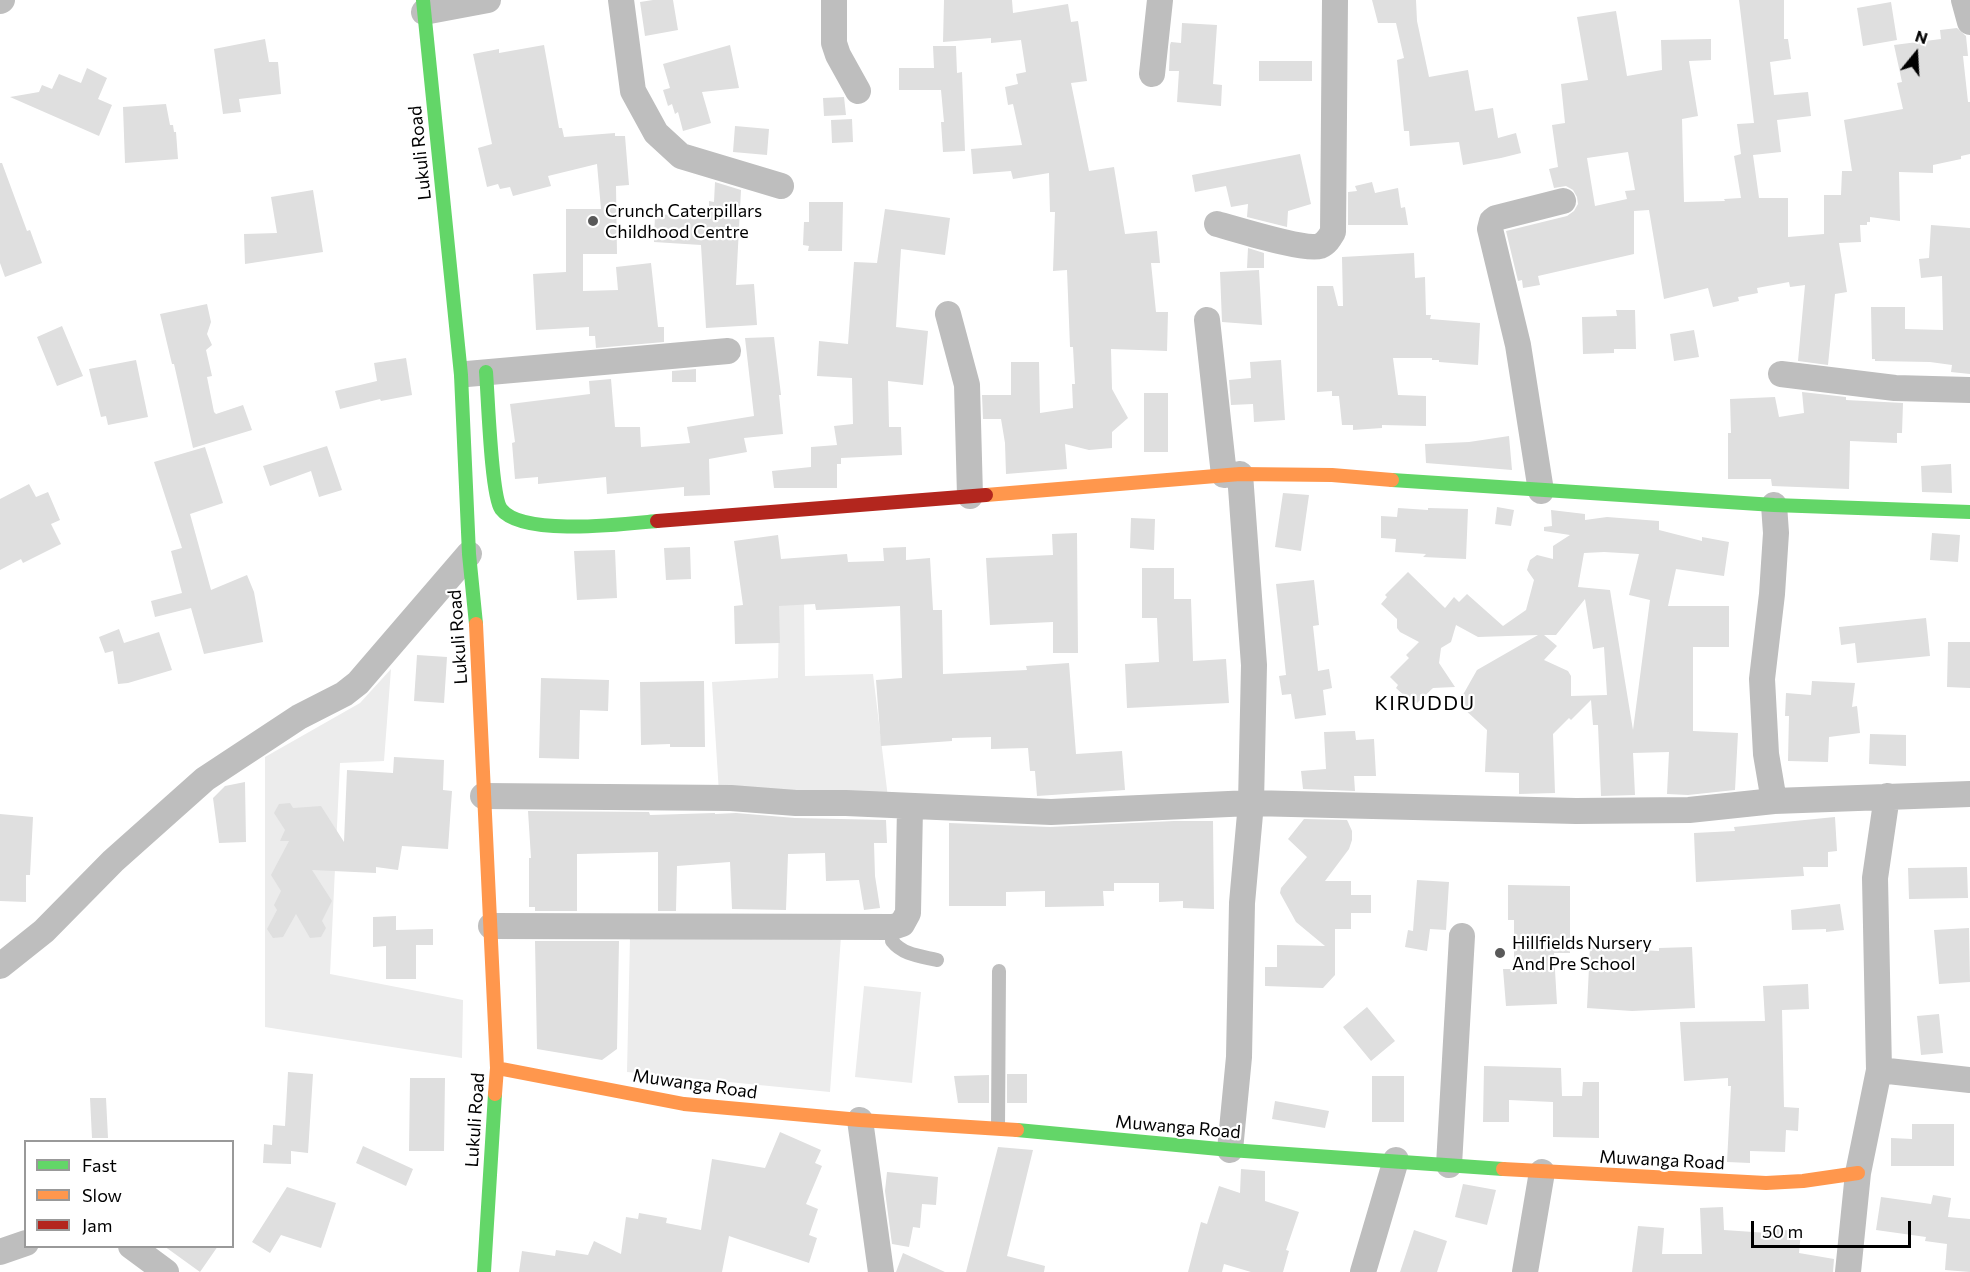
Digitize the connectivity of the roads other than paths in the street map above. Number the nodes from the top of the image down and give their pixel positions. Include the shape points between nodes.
1 (488, 0) edge
2 (621, 0) edge
3 (834, 0) edge
4 (1160, 0) edge
5 (1335, 0) edge
6 (1964, 0) edge
7 (424, 6) edge
8 (1970, 22) edge
9 (1152, 74) dead end
10 (858, 91) dead end
11 (781, 186) dead end
12 (1563, 201) dead end
13 (1217, 224) dead end
14 (948, 314) dead end
15 (1207, 320) dead end
16 (728, 351) dead end
17 (486, 372) junction
18 (1781, 374) dead end
19 (461, 375) junction
20 (1970, 390) edge
21 (1232, 475) junction
22 (1541, 491) junction
23 (970, 496) junction
24 (1774, 505) junction
25 (1970, 512) edge
26 (469, 554) junction
27 (1970, 795) edge
28 (483, 796) junction
29 (1887, 796) junction
30 (1774, 801) junction
31 (1251, 803) junction
32 (909, 807) junction
33 (491, 926) junction
34 (893, 927) junction
35 (1462, 936) dead end
36 (937, 960) dead end
37 (0, 966) edge
38 (999, 971) dead end
39 (497, 1068) junction
40 (1879, 1070) junction
41 (1970, 1080) edge
42 (860, 1120) junction
43 (998, 1128) junction
44 (1230, 1150) junction
45 (1396, 1160) junction
46 (1449, 1165) junction
47 (1542, 1172) junction
48 (1858, 1173) junction
49 (24, 1244) edge
50 (134, 1248) edge
51 (0, 1252) edge
52 (166, 1272) edge
53 (484, 1272) edge
54 (881, 1272) edge
55 (1363, 1272) edge
56 (1525, 1272) edge
57 (1848, 1272) edge

1 - 7 street
2 - 11 street via 633,91 656,133 681,156
3 - 10 street via 834,43
4 - 9 street
5 - 13 street via 1333,232 1321,245 1310,246
6 - 8 street
7 - 19 street, Lukuli Road
12 - 22 street via 1496,218 1490,229 1518,345
14 - 23 street via 967,385
15 - 21 street
16 - 17 street
17 - 19 street
17 - 23 street via 494,483 500,508 512,517 545,526 602,526
18 - 20 street via 1895,388
19 - 26 street, Lukuli Road
21 - 22 street via 1332,476
21 - 23 street
21 - 31 street via 1254,665
22 - 24 street
24 - 25 street
24 - 30 street via 1776,533 1762,679 1766,753
26 - 28 street, Lukuli Road via 477,632
26 - 37 street via 358,684 299,717 205,779 113,861 44,931
27 - 29 street
28 - 32 street via 731,798
28 - 33 street, Lukuli Road
29 - 30 street
29 - 40 street via 1875,878
30 - 31 street via 1689,810 1576,811
31 - 32 street via 1051,812
31 - 44 street via 1242,903 1239,1057
32 - 34 street via 909,913 903,924
33 - 34 street
33 - 39 street, Lukuli Road
34 - 36 lane via 892,941 898,948
35 - 46 street
38 - 43 lane
39 - 42 street, Muwanga Road via 684,1104
39 - 53 street, Lukuli Road
40 - 41 street
40 - 48 street
42 - 43 street, Muwanga Road
42 - 54 street
43 - 44 street, Muwanga Road
44 - 45 street, Muwanga Road
45 - 46 street, Muwanga Road
45 - 55 street
46 - 47 street, Muwanga Road
47 - 48 street, Muwanga Road via 1766,1183
47 - 56 street
48 - 57 street
49 - 51 street
50 - 52 street

